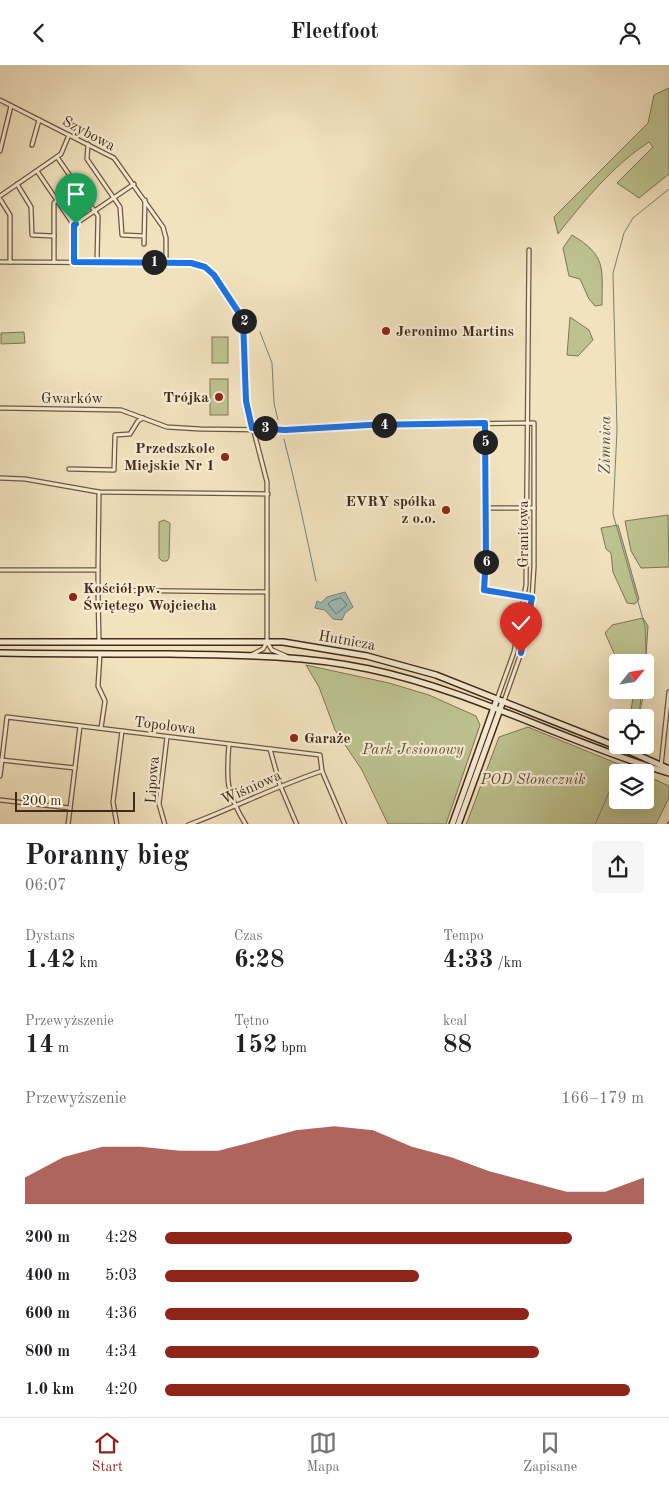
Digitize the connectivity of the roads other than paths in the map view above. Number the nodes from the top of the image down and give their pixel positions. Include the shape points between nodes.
1 (0, 100) edge
2 (12, 106) junction
3 (39, 120) junction
4 (69, 135) junction
5 (32, 145) dead end
6 (88, 145) junction
7 (0, 151) edge
8 (57, 157) junction
9 (36, 171) junction
10 (134, 184) junction
11 (17, 185) junction
12 (0, 198) edge
13 (114, 198) junction
14 (57, 200) junction
15 (145, 200) junction
16 (95, 212) junction
17 (74, 225) junction
18 (54, 236) junction
19 (144, 236) junction
20 (144, 244) dead end
21 (528, 250) dead end
22 (0, 262) edge
23 (10, 262) junction
24 (54, 262) junction
25 (74, 262) junction
26 (98, 262) junction
27 (166, 262) junction
28 (0, 409) edge
29 (143, 418) junction
30 (485, 423) junction
31 (527, 423) junction
32 (534, 423) joint
33 (252, 428) junction
34 (70, 469) dead end
35 (0, 478) edge
36 (99, 492) junction
37 (268, 494) junction
38 (534, 507) junction
39 (485, 508) junction
40 (527, 508) junction
41 (0, 570) edge
42 (98, 570) junction
43 (98, 590) junction
44 (266, 592) junction
45 (525, 597) junction
46 (532, 598) junction
47 (0, 642) edge
48 (99, 642) junction
49 (267, 642) junction
50 (0, 653) edge
51 (100, 654) junction
52 (251, 655) junction
53 (286, 656) junction
54 (669, 692) edge
55 (497, 699) junction
56 (503, 701) junction
57 (493, 709) junction
58 (500, 711) junction
59 (80, 726) junction
60 (101, 728) junction
61 (122, 731) junction
62 (167, 737) junction
63 (229, 744) junction
64 (270, 749) junction
65 (1, 760) edge
66 (641, 764) edge
67 (661, 765) junction
68 (654, 767) edge
69 (75, 768) junction
70 (654, 768) edge
71 (322, 771) junction
72 (667, 771) edge
73 (0, 776) edge
74 (280, 785) junction
75 (0, 800) edge
76 (235, 807) junction
77 (70, 808) junction
78 (68, 824) edge
79 (117, 824) edge
80 (165, 824) edge
81 (191, 824) edge
82 (245, 824) edge
83 (297, 824) edge
84 (345, 824) edge
85 (452, 824) edge
86 (458, 824) edge

1 - 2 street, Szybowa
2 - 3 street, Szybowa
2 - 7 street
3 - 4 street, Szybowa
3 - 5 street
4 - 6 street, Szybowa
4 - 8 street
6 - 10 street, Szybowa via 117,160
6 - 13 street via 87,158
8 - 9 street
8 - 16 street
9 - 11 street
9 - 14 street
10 - 13 street
10 - 15 street, Szybowa
11 - 12 street
11 - 18 street via 31,207 32,235
12 - 23 street via 10,214
13 - 16 street
13 - 19 street via 121,209 122,235
14 - 17 street
14 - 18 street via 54,204
15 - 19 street
15 - 27 street, Szybowa via 164,229
16 - 17 street
16 - 26 street via 98,218
17 - 25 street
18 - 24 street
19 - 20 street
21 - 31 street, Granitowa
22 - 23 street
23 - 24 street
24 - 25 street
25 - 26 street
26 - 27 street
27 - 33 street via 191,263 208,269 242,315 246,401
28 - 29 street, Gwarków via 121,410
29 - 33 street, Gwarków via 167,427
29 - 34 street via 130,435 115,435 114,470
30 - 31 street, Gwarków
30 - 33 street, Gwarków via 285,430
30 - 39 street
31 - 32 street, Gwarków
31 - 40 street, Granitowa
32 - 38 street, Granitowa
33 - 37 street via 266,474
35 - 36 street via 25,479
36 - 37 street
36 - 42 street
37 - 44 street
38 - 40 street
38 - 46 street, Granitowa
39 - 40 street
39 - 45 street via 484,590
40 - 45 street, Granitowa
41 - 42 street
42 - 43 street
43 - 44 street
43 - 48 street
44 - 49 street
45 - 46 street
45 - 55 street, Granitowa via 514,651
46 - 56 street, Granitowa via 521,653
47 - 48 main road, Hutnicza
48 - 49 main road, Hutnicza
49 - 52 street via 263,649
49 - 53 street via 272,650
49 - 55 main road, Hutnicza via 316,647 388,661 436,675
50 - 51 main road, Hutnicza
51 - 52 main road, Hutnicza
51 - 60 street via 98,686 105,701
52 - 53 main road, Hutnicza
53 - 57 main road, Hutnicza via 398,677
54 - 67 street
55 - 56 main road, Hutnicza
55 - 57 main road
56 - 58 main road
56 - 67 main road, Hutnicza
57 - 58 main road, Hutnicza
57 - 85 main road
58 - 66 main road, Hutnicza
58 - 86 main road
59 - 60 street, Topolowa
59 - 65 street, Topolowa via 7,717
59 - 69 street
60 - 61 street, Topolowa
61 - 62 street, Topolowa
61 - 79 street via 113,802
62 - 63 street, Topolowa
62 - 80 street, Lipowa via 159,804
63 - 64 street, Topolowa
63 - 76 street via 226,783
64 - 71 street, Topolowa via 320,755
64 - 74 street
65 - 69 street
65 - 73 street
67 - 68 street
67 - 72 main road, Hutnicza
69 - 77 street
70 - 72 main road, Hutnicza
71 - 74 street, Wiśniowa
71 - 84 street
74 - 76 street, Wiśniowa
74 - 83 street
75 - 77 street
76 - 81 street, Wiśniowa
76 - 82 street
77 - 78 street

